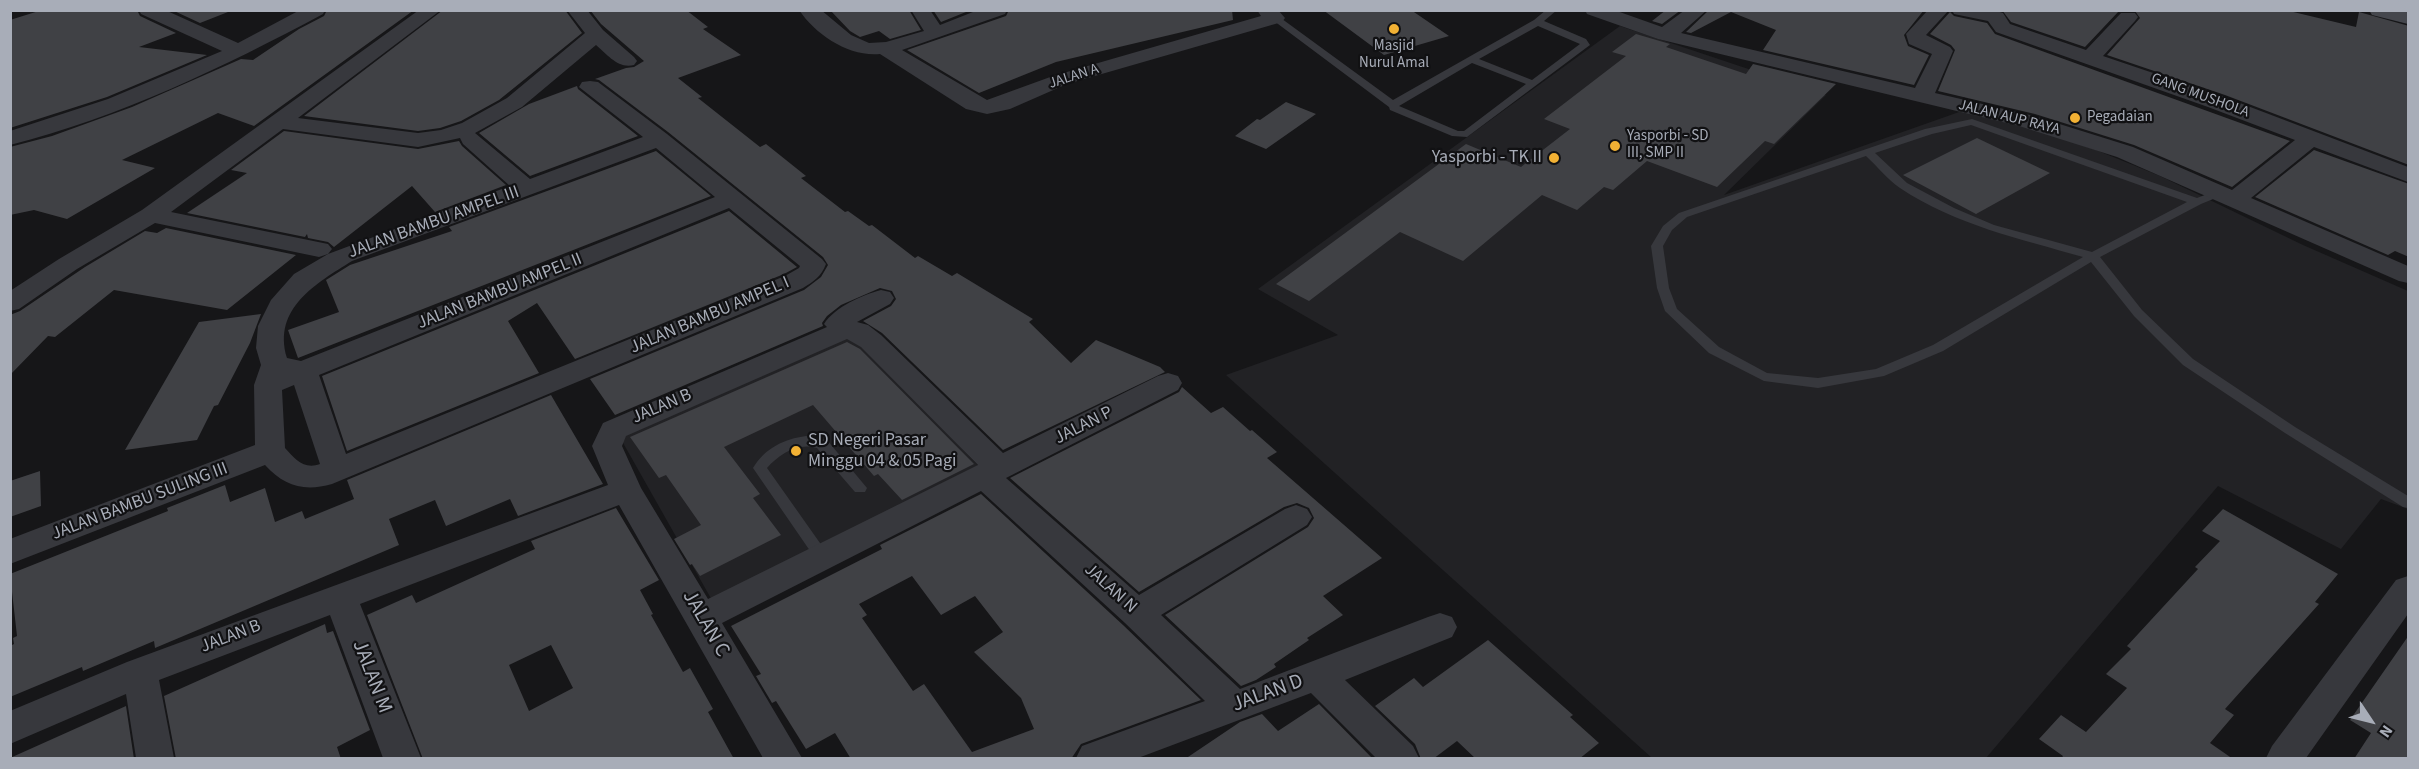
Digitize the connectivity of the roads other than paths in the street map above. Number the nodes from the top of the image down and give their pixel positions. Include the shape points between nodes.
1 (148, 10) edge
2 (316, 10) edge
3 (432, 10) edge
4 (576, 10) edge
5 (808, 10) edge
6 (920, 10) edge
7 (998, 10) edge
8 (1553, 10) edge
9 (1594, 10) edge
10 (1698, 10) edge
11 (1940, 10) edge
12 (1961, 10) edge
13 (2380, 10) edge
14 (1271, 14) edge
15 (2000, 14) edge
16 (2128, 16) dead end
17 (2409, 17) edge
18 (1537, 22) junction
19 (935, 32) junction
20 (596, 34) junction
21 (1665, 35) junction
22 (886, 49) junction
23 (239, 51) junction
24 (2091, 57) junction
25 (1472, 59) junction
26 (627, 61) dead end
27 (1534, 84) junction
28 (590, 87) dead end
29 (1922, 97) junction
30 (1394, 105) junction
31 (277, 122) junction
32 (10, 138) edge
33 (2312, 138) junction
34 (471, 139) dead end
35 (659, 139) junction
36 (1868, 152) junction
37 (2409, 175) edge
38 (527, 188) junction
39 (2227, 196) junction
40 (731, 199) junction
41 (2197, 202) junction
42 (151, 215) junction
43 (319, 249) dead end
44 (2093, 256) junction
45 (2409, 275) edge
46 (881, 298) dead end
47 (10, 303) edge
48 (844, 330) junction
49 (282, 374) junction
50 (1168, 383) dead end
51 (270, 451) junction
52 (337, 470) junction
53 (992, 472) junction
54 (860, 488) dead end
55 (626, 490) junction
56 (2409, 503) edge
57 (1296, 517) dead end
58 (10, 552) edge
59 (822, 557) junction
60 (2409, 589) edge
61 (340, 596) junction
62 (1137, 613) junction
63 (702, 618) junction
64 (1440, 627) dead end
65 (140, 672) junction
66 (1317, 676) junction
67 (1234, 706) junction
68 (10, 728) edge
69 (155, 759) edge
70 (402, 759) edge
71 (783, 759) edge
72 (1095, 759) edge
73 (1400, 759) edge
74 (2285, 759) edge

1 - 23 street
2 - 23 street
3 - 31 street
4 - 20 street
5 - 22 street via 854,46
6 - 19 street
7 - 19 street
8 - 18 lane
9 - 21 street, JALAN AUP RAYA
10 - 21 street
11 - 29 street via 1916,34 1916,40 1943,51
12 - 15 street
13 - 17 street
14 - 22 street, JALAN A via 1068,78 994,106 974,104
14 - 30 lane
15 - 24 street, GANG MUSHOLA via 1999,25 2003,28
16 - 24 street
18 - 25 lane
18 - 27 lane via 1585,45
19 - 22 street
20 - 26 street
20 - 31 street via 500,114 441,138 418,140
21 - 29 street, JALAN AUP RAYA
23 - 32 street via 116,104
24 - 33 street, GANG MUSHOLA
25 - 27 lane
25 - 30 lane
27 - 30 lane via 1462,135
28 - 35 street, JALAN BAMBU AMPEL I
29 - 39 street, JALAN AUP RAYA via 2092,141
31 - 42 street
33 - 37 street, GANG MUSHOLA
33 - 39 street
34 - 38 street
35 - 38 street, JALAN BAMBU AMPEL III
35 - 40 street, JALAN BAMBU AMPEL I
36 - 41 lane via 1972,122
36 - 44 lane via 1903,185 1950,210
36 - 44 lane via 1675,221 1658,246 1663,288 1671,311 1714,350 1764,377 1818,383 1879,373 1938,348
38 - 49 street, JALAN BAMBU AMPEL III via 343,256 303,280 280,306 272,326 270,348
39 - 41 lane
39 - 45 street, JALAN AUP RAYA
40 - 49 street, JALAN BAMBU AMPEL II
40 - 52 street, JALAN BAMBU AMPEL I via 813,264 810,272 794,282
41 - 44 lane
42 - 43 street
42 - 47 street
44 - 56 lane via 2138,313 2188,362
46 - 48 street via 841,320 838,324
48 - 53 street via 864,335
48 - 55 street, JALAN B via 614,430 607,446
49 - 51 street
49 - 52 street
50 - 53 street, JALAN P
51 - 52 street, JALAN BAMBU AMPEL I via 286,469 302,478
51 - 58 street, JALAN BAMBU SULING III
53 - 59 street
53 - 62 street, JALAN N
54 - 59 lane via 822,444 814,440 802,440 784,448 760,468
55 - 61 street, JALAN B
55 - 63 street, JALAN C
57 - 62 street
59 - 63 street
60 - 74 street
61 - 65 street, JALAN B
61 - 70 street, JALAN M
62 - 67 street, JALAN N
63 - 71 street, JALAN C
64 - 66 street, JALAN D
65 - 68 street, JALAN B
65 - 69 street
66 - 67 street, JALAN D
66 - 73 street
67 - 72 street, JALAN D

